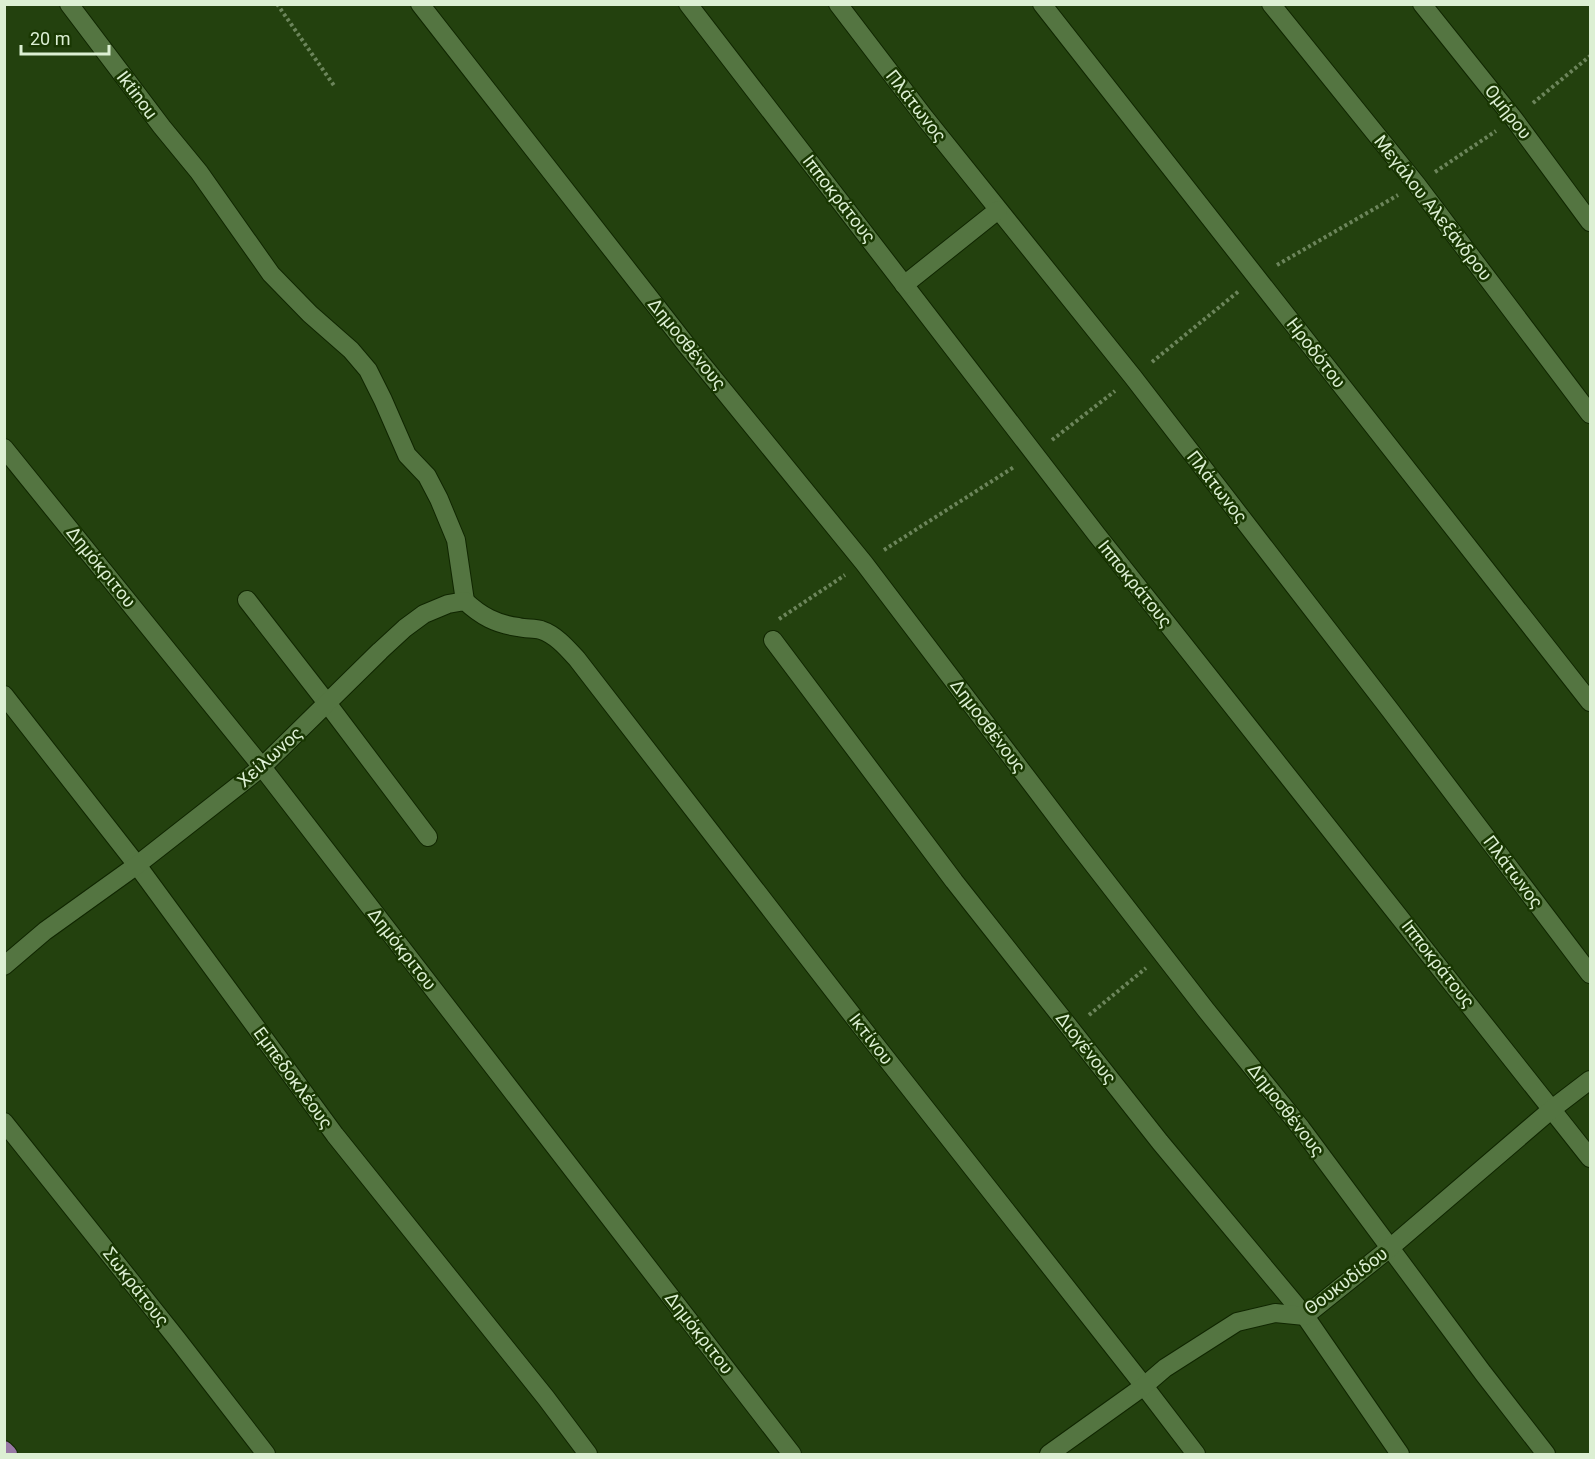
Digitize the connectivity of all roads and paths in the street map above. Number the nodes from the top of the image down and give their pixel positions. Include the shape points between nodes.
1 (69, 4) edge
2 (277, 4) edge
3 (420, 4) edge
4 (688, 4) edge
5 (838, 4) edge
6 (1042, 4) edge
7 (1271, 4) edge
8 (1422, 4) edge
9 (1590, 56) edge
10 (335, 87) dead end
11 (1514, 119) junction
12 (1417, 184) junction
13 (999, 210) junction
14 (1590, 222) edge
15 (1256, 277) junction
16 (904, 285) junction
17 (1133, 378) junction
18 (1590, 414) edge
19 (4, 448) edge
20 (1034, 454) junction
21 (864, 563) junction
22 (247, 600) dead end
23 (465, 601) junction
24 (773, 640) joint
25 (4, 695) edge
26 (1590, 702) edge
27 (327, 703) junction
28 (262, 767) junction
29 (428, 837) dead end
30 (137, 865) junction
31 (1163, 955) junction
32 (4, 966) edge
33 (1590, 974) edge
34 (1071, 1029) junction
35 (1590, 1080) edge
36 (1552, 1109) junction
37 (4, 1122) edge
38 (1590, 1158) edge
39 (1391, 1247) junction
40 (1305, 1316) junction
41 (1144, 1386) junction
42 (4, 1450) edge
43 (8, 1455) edge
44 (266, 1455) edge
45 (588, 1455) edge
46 (792, 1455) edge
47 (1049, 1455) edge
48 (1196, 1455) edge
49 (1400, 1455) edge
50 (1546, 1455) edge

1 - 23 street, Iktinou via 200,172 271,274 368,370 407,455 427,476 444,509 456,540
2 - 10 path
3 - 21 street, Δημοσθένους via 688,347
4 - 16 street, Ιπποκράτους
5 - 13 street, Πλάτωνος
6 - 15 street, Ηροδότου
7 - 12 street, Μεγάλου Αλεξάνδρου
8 - 11 street, Ομήρου
9 - 11 path
11 - 12 path
11 - 14 street, Ομήρου
12 - 15 path
12 - 18 street, Μεγάλου Αλεξάνδρου
13 - 16 street
13 - 17 street, Πλάτωνος
15 - 17 path
15 - 26 street, Ηροδότου
16 - 20 street, Ιπποκράτους
17 - 20 path
17 - 33 street, Πλάτωνος
19 - 28 street, Δημόκριτου
20 - 21 path
20 - 36 street, Ιπποκράτους
21 - 24 path via 778,619 771,629
21 - 31 street, Δημοσθένους
22 - 27 street
23 - 27 street, Χείλωνος via 424,614 405,628
23 - 41 street, Ικτίνου via 491,620 541,630 560,641 577,659
24 - 34 street, Διογένους
25 - 30 street, Εμπεδοκλέους
27 - 28 street, Χείλωνος
27 - 29 street
28 - 30 street, Χείλωνος
28 - 46 street, Δημόκριτου
30 - 32 street, Χείλωνος via 45,931
30 - 45 street, Εμπεδοκλέους via 335,1135
31 - 34 path
31 - 39 street, Δημοσθένους
34 - 40 street, Διογένους
35 - 36 street, Θουκυδίδου
36 - 38 street, Ιπποκράτους
36 - 39 street, Θουκυδίδου
37 - 44 street, Σωκράτους
39 - 40 street, Θουκυδίδου
39 - 50 street, Δημοσθένους
40 - 41 street, Θουκυδίδου via 1275,1313 1237,1322
40 - 49 street, Διογένους
41 - 47 street, Θουκυδίδου
41 - 48 street, Ικτίνου
42 - 43 main road

